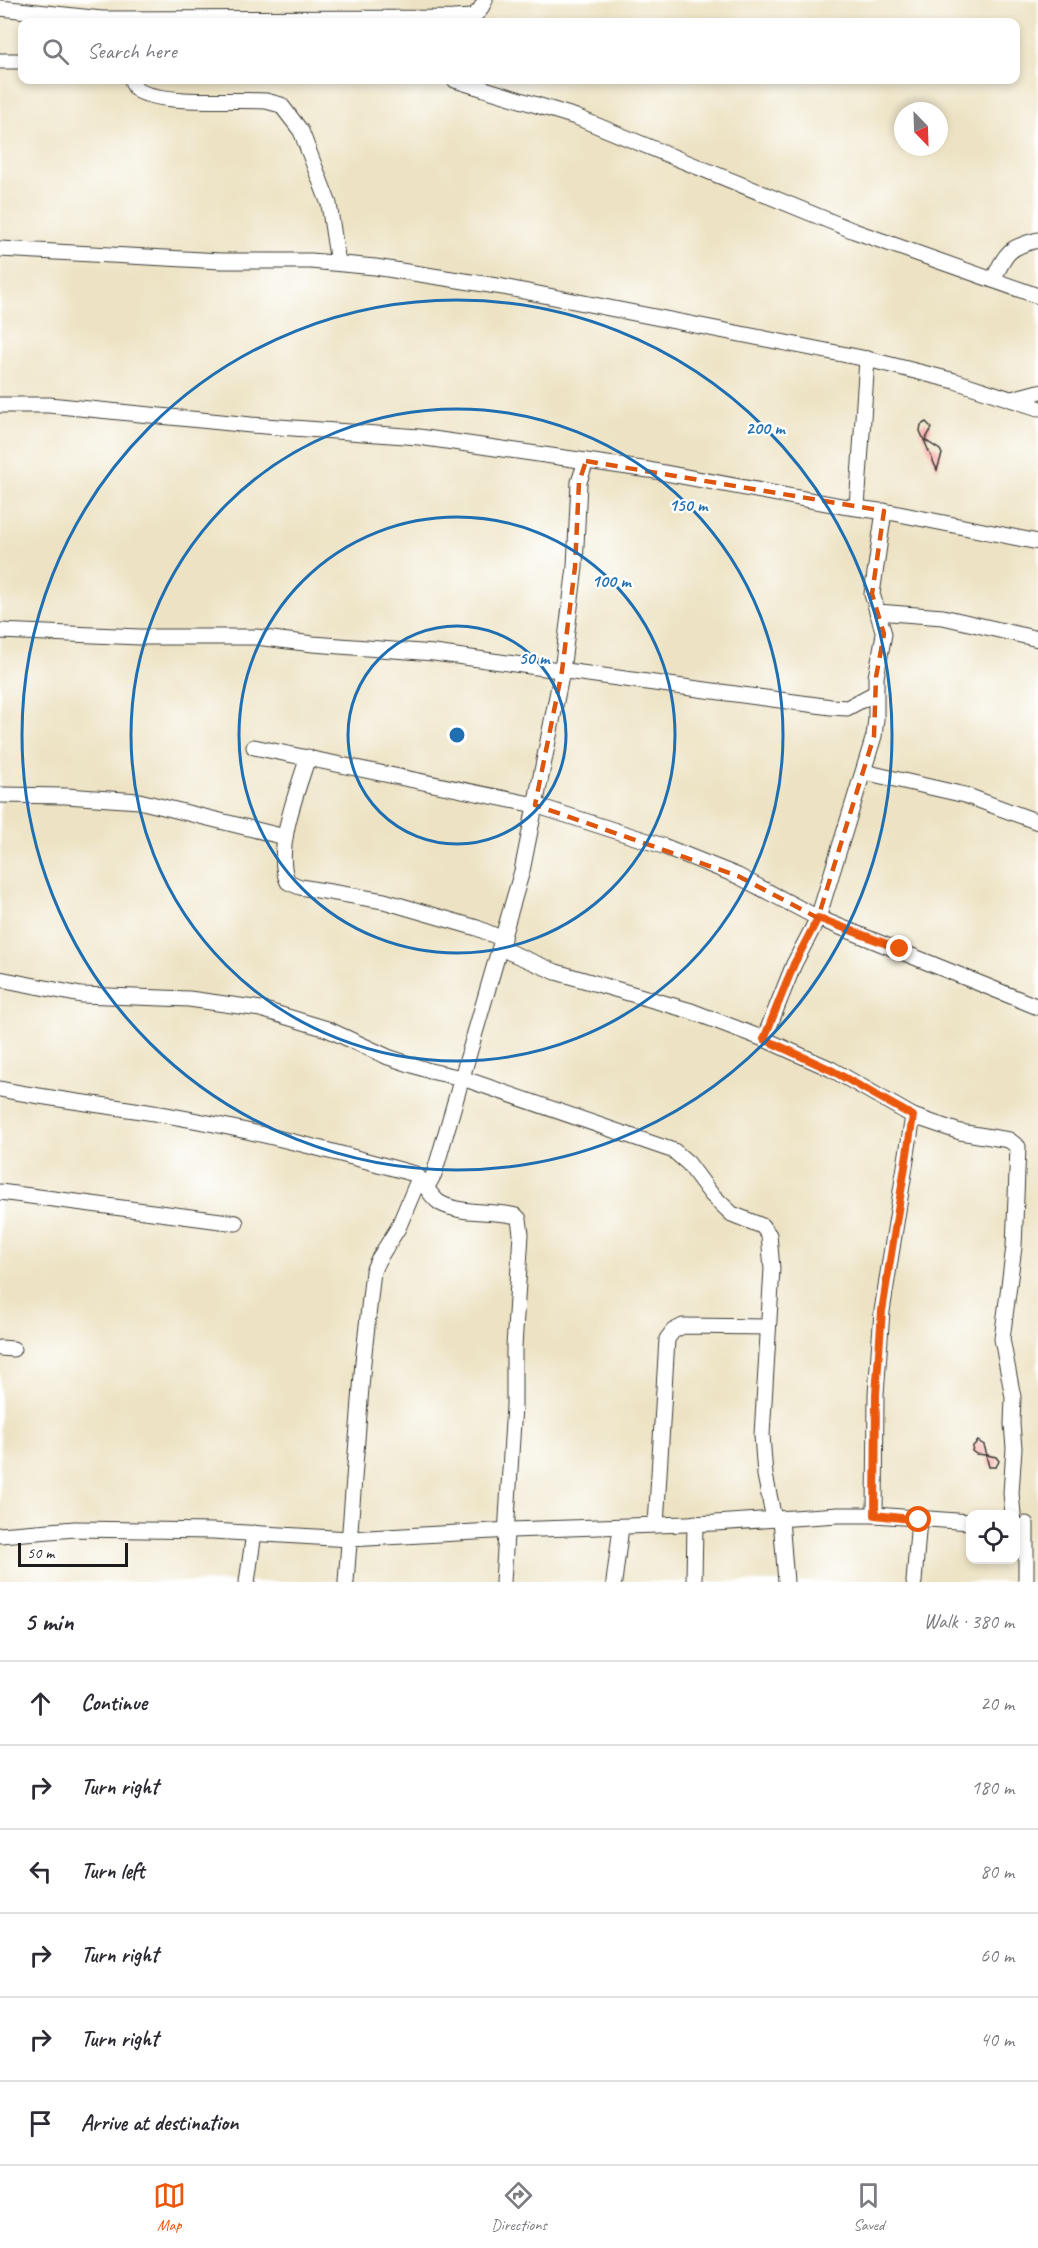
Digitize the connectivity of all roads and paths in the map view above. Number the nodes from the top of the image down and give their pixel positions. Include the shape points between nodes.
1 (485, 0) edge
2 (1, 6) edge
3 (94, 18) edge
4 (453, 18) edge
5 (0, 61) edge
6 (18, 61) edge
7 (133, 84) edge
8 (468, 84) edge
9 (1038, 240) edge
10 (0, 249) edge
11 (338, 263) junction
12 (993, 280) junction
13 (1038, 296) edge
14 (867, 359) junction
15 (1038, 392) edge
16 (1011, 399) junction
17 (0, 405) edge
18 (1038, 408) edge
19 (586, 461) junction
20 (857, 507) junction
21 (884, 511) junction
22 (1038, 542) edge
23 (877, 612) junction
24 (0, 631) edge
25 (1038, 639) edge
26 (561, 671) junction
27 (875, 693) junction
28 (254, 747) dead end
29 (308, 757) junction
30 (864, 772) junction
31 (0, 795) edge
32 (535, 805) junction
33 (1038, 822) edge
34 (285, 837) junction
35 (818, 918) junction
36 (502, 942) junction
37 (0, 979) edge
38 (1038, 1007) edge
39 (764, 1039) junction
40 (462, 1078) junction
41 (0, 1089) edge
42 (913, 1116) junction
43 (423, 1182) junction
44 (0, 1192) edge
45 (236, 1223) dead end
46 (768, 1327) junction
47 (1013, 1510) edge
48 (875, 1515) junction
49 (778, 1519) junction
50 (919, 1520) junction
51 (966, 1522) edge
52 (695, 1523) junction
53 (657, 1525) junction
54 (1027, 1525) edge
55 (621, 1527) junction
56 (507, 1530) junction
57 (254, 1533) junction
58 (0, 1535) edge
59 (350, 1539) junction
60 (247, 1582) edge
61 (346, 1582) edge
62 (503, 1582) edge
63 (614, 1582) edge
64 (694, 1582) edge
65 (786, 1582) edge
66 (914, 1582) edge
67 (1026, 1582) edge

1 - 4 street via 472,17
2 - 3 street
5 - 6 street
7 - 11 street via 140,91 160,98 266,101 281,105 301,131 329,204
8 - 12 street via 576,117 854,231
9 - 12 street via 1013,248
10 - 11 street
11 - 14 street via 503,287
12 - 13 street
14 - 16 street
14 - 20 street
15 - 16 street
16 - 18 street
17 - 19 street via 49,405 419,437
19 - 20 street
19 - 26 street via 579,482 575,567
20 - 21 street
21 - 22 street
21 - 23 street via 872,594
23 - 25 street via 944,617
23 - 27 street via 884,634
24 - 26 street via 256,637 434,653
26 - 27 street via 831,707 847,708
26 - 32 street
27 - 30 street via 874,736
28 - 29 street
29 - 32 street
29 - 34 street
30 - 33 street via 965,795
30 - 35 street
31 - 34 street via 139,801
32 - 35 street via 663,846 738,876
32 - 36 street
34 - 36 street via 284,874 288,882 384,901 477,928
35 - 38 street
35 - 39 street via 794,964
36 - 39 street via 509,952 556,972 691,1011
36 - 40 street
37 - 40 street via 81,995 189,999 261,1009 327,1029 388,1057
39 - 42 street via 831,1070
40 - 43 street via 434,1174
40 - 46 street via 644,1139 682,1156 722,1205 732,1214 762,1226 769,1235 772,1269
41 - 43 street via 193,1119 405,1172
42 - 47 street via 960,1132 1009,1140 1018,1147 1014,1247 1002,1339 1014,1397
42 - 48 street via 882,1311 876,1394
43 - 56 street via 434,1198 449,1206 519,1219
43 - 59 street via 373,1271
44 - 45 street
46 - 49 street via 762,1436 765,1475
46 - 53 street via 683,1326 668,1339
48 - 49 street
48 - 50 street
49 - 52 street
49 - 65 street
50 - 51 street
50 - 66 street
52 - 53 street
52 - 64 street
53 - 55 street
54 - 67 street
55 - 56 street
55 - 63 street
56 - 59 street
56 - 62 street
57 - 58 street via 75,1529
57 - 59 street
57 - 60 street
59 - 61 street

